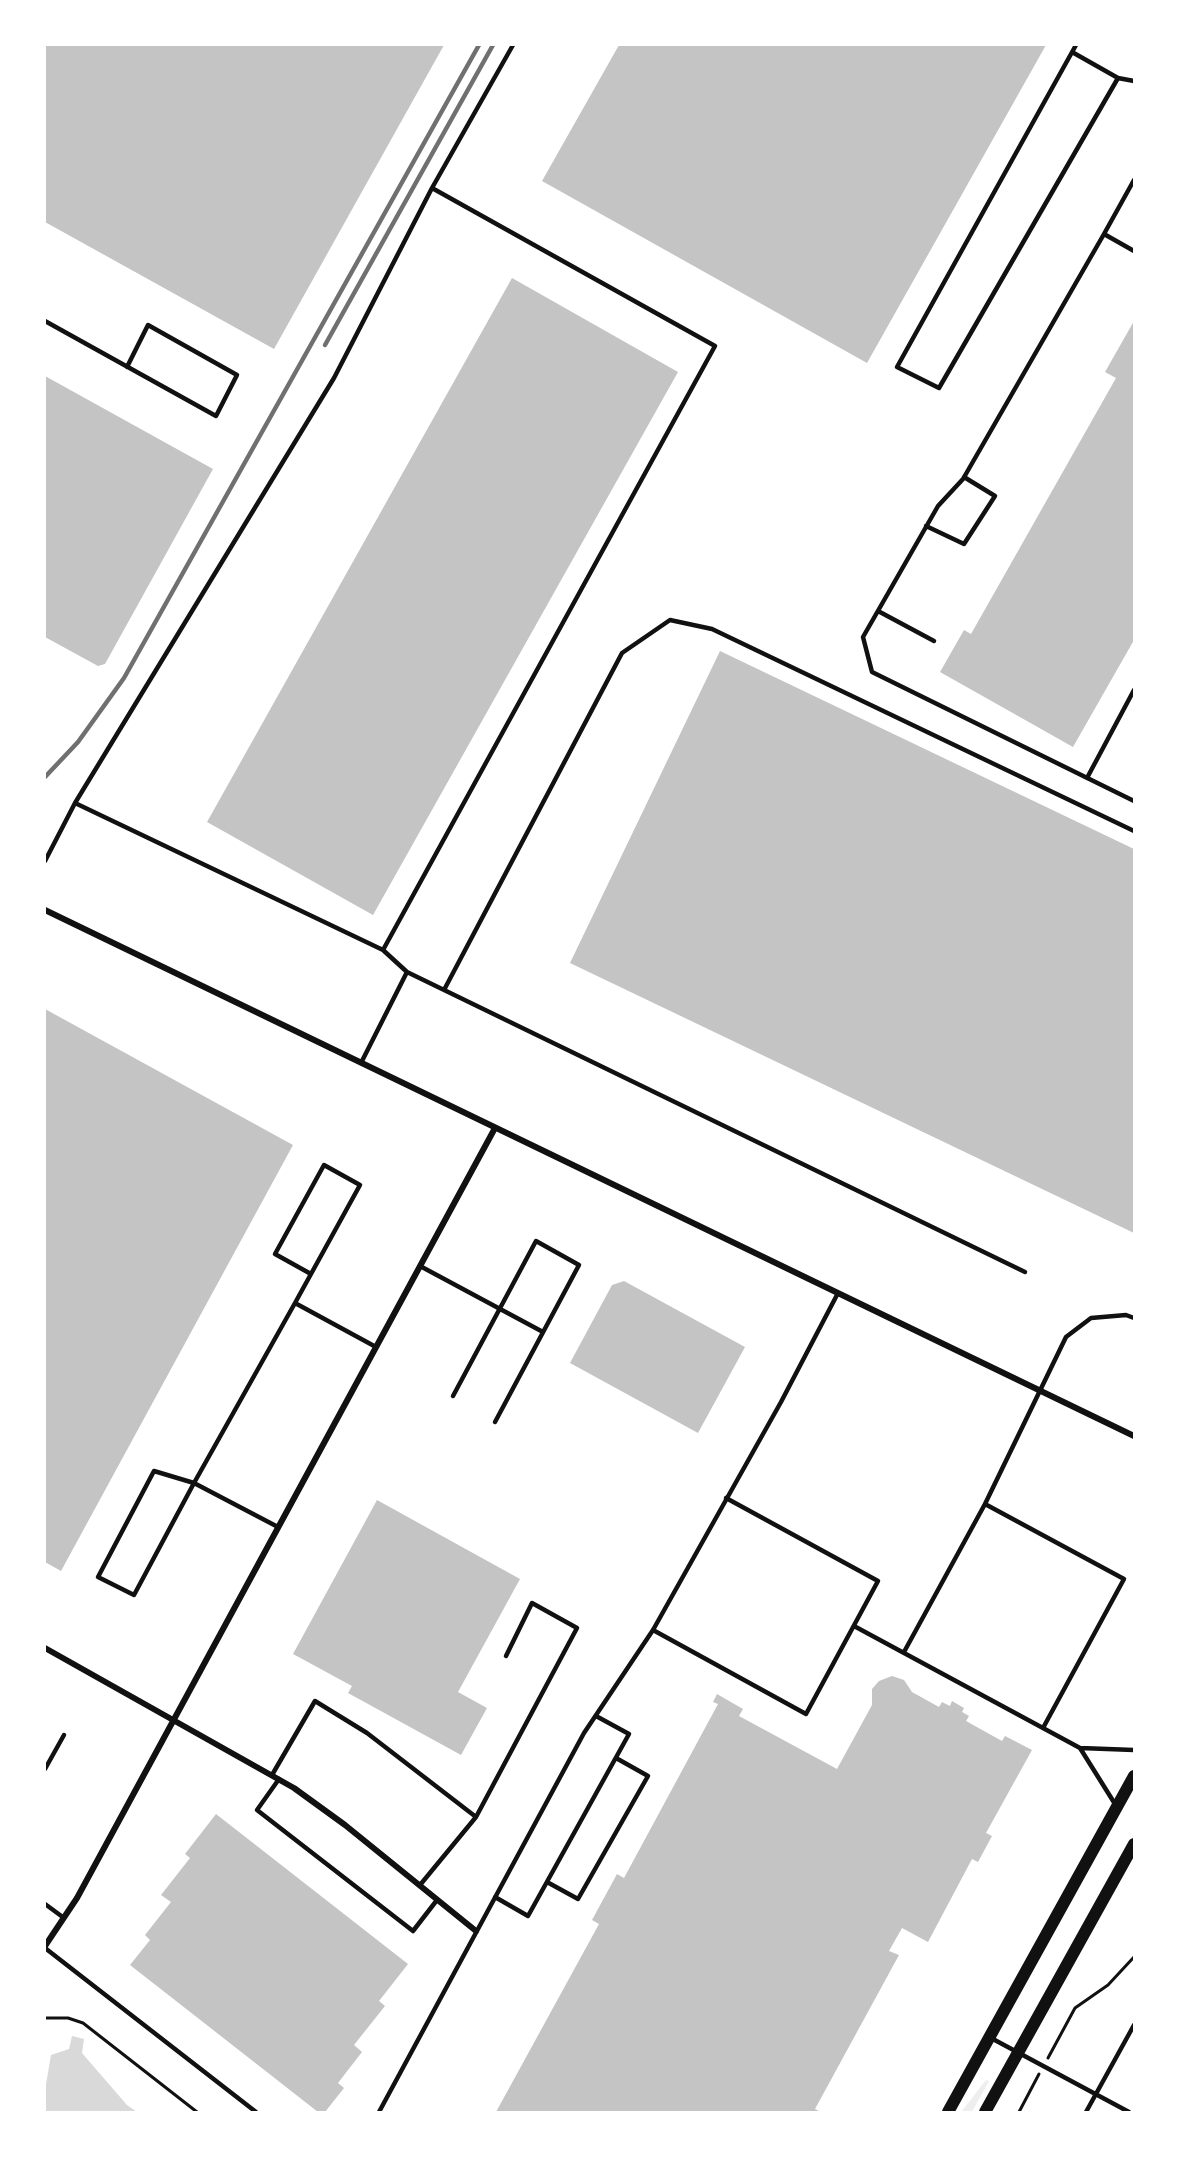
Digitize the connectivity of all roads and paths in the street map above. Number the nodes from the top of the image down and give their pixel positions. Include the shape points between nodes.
1 (513, 45) edge
2 (1076, 45) edge
3 (1072, 52) junction
4 (1118, 78) junction
5 (1134, 81) edge
6 (1134, 180) edge
7 (432, 188) junction
8 (1104, 234) junction
9 (1134, 250) edge
10 (45, 321) edge
11 (127, 367) junction
12 (964, 477) junction
13 (926, 526) junction
14 (878, 611) junction
15 (934, 641) dead end
16 (1134, 690) edge
17 (1087, 778) junction
18 (1134, 801) edge
19 (75, 803) junction
20 (1134, 831) edge
21 (45, 861) edge
22 (45, 910) edge
23 (383, 950) junction
24 (407, 972) junction
25 (444, 990) junction
26 (361, 1063) junction
27 (495, 1128) junction
28 (420, 1266) junction
29 (1025, 1272) dead end
30 (311, 1274) junction
31 (837, 1293) junction
32 (295, 1303) junction
33 (500, 1309) junction
34 (1134, 1318) edge
35 (543, 1332) junction
36 (376, 1347) junction
37 (1040, 1391) junction
38 (453, 1396) dead end
39 (495, 1422) dead end
40 (1134, 1436) edge
41 (194, 1483) junction
42 (726, 1498) junction
43 (985, 1504) junction
44 (278, 1527) junction
45 (854, 1626) junction
46 (653, 1630) junction
47 (45, 1648) edge
48 (904, 1652) junction
49 (506, 1656) dead end
50 (596, 1716) junction
51 (174, 1719) junction
52 (1043, 1728) junction
53 (64, 1735) dead end
54 (1080, 1748) junction
55 (1134, 1750) edge
56 (616, 1758) junction
57 (45, 1769) edge
58 (272, 1775) junction
59 (1134, 1776) edge
60 (279, 1779) junction
61 (1117, 1806) junction
62 (476, 1817) junction
63 (1134, 1844) edge
64 (547, 1882) junction
65 (420, 1885) junction
66 (495, 1897) junction
67 (437, 1899) junction
68 (45, 1904) edge
69 (64, 1918) junction
70 (477, 1931) junction
71 (45, 1947) edge
72 (1134, 1957) edge
73 (45, 2018) edge
74 (1134, 2025) edge
75 (1059, 2036) dead end
76 (989, 2037) junction
77 (1018, 2053) junction
78 (1096, 2094) junction
79 (1026, 2097) dead end
80 (197, 2112) edge
81 (256, 2112) edge
82 (379, 2112) edge
83 (948, 2112) edge
84 (985, 2112) edge
85 (1019, 2112) edge
86 (1086, 2112) edge
87 (1129, 2112) edge

1 - 7 lane
2 - 3 lane
3 - 4 lane
3 - 4 lane via 897,367 939,388
4 - 5 lane
6 - 8 lane
7 - 19 lane via 334,378
7 - 23 lane via 715,346
8 - 9 lane
8 - 12 lane
10 - 11 lane
11 - 11 lane via 216,416 237,375 148,325
12 - 13 lane
12 - 13 lane via 995,496 963,544
13 - 14 lane
14 - 15 lane
14 - 17 lane via 863,637 872,672
16 - 17 lane
17 - 18 lane
19 - 21 lane
19 - 23 lane
20 - 25 lane via 712,628 670,620 622,653
22 - 26 street
23 - 24 lane
24 - 25 lane
24 - 26 lane
25 - 29 lane
26 - 27 street
27 - 28 street
27 - 31 street
28 - 33 lane
28 - 36 street
30 - 30 lane via 360,1185 324,1165 275,1254
30 - 32 lane
31 - 37 street
31 - 42 lane
32 - 36 lane
32 - 41 lane
33 - 35 lane
33 - 35 lane via 536,1242 570,1260 579,1265
33 - 38 lane
34 - 37 lane via 1091,1317 1066,1337
35 - 39 lane
36 - 44 street
37 - 40 street
37 - 43 lane
41 - 41 lane via 134,1595 98,1577 154,1471
41 - 44 lane
42 - 45 lane via 878,1581
42 - 46 lane
43 - 48 lane
43 - 52 lane via 1124,1579
44 - 51 street
45 - 46 lane via 806,1714
45 - 48 lane
46 - 50 lane
47 - 51 street
48 - 52 lane
49 - 62 lane via 532,1603 577,1628
50 - 56 lane via 629,1734
50 - 66 lane
51 - 58 street
51 - 69 street
52 - 54 lane
53 - 57 lane
54 - 55 lane
54 - 61 lane
56 - 64 lane
56 - 64 lane via 648,1776 578,1899
58 - 60 street
58 - 62 lane via 315,1701 367,1733
59 - 61 main road
60 - 65 street
60 - 67 lane via 257,1810 413,1932
61 - 76 main road
62 - 65 lane
63 - 77 main road
64 - 66 lane via 528,1916
65 - 67 street
66 - 70 lane
67 - 70 street
68 - 69 lane
69 - 71 street
70 - 82 lane
71 - 81 lane
72 - 75 path via 1108,1985 1075,2008
73 - 80 path via 68,2018 83,2023
74 - 78 lane
76 - 77 lane
76 - 83 main road
77 - 78 lane
77 - 84 main road
78 - 86 lane
78 - 87 lane
79 - 85 path

